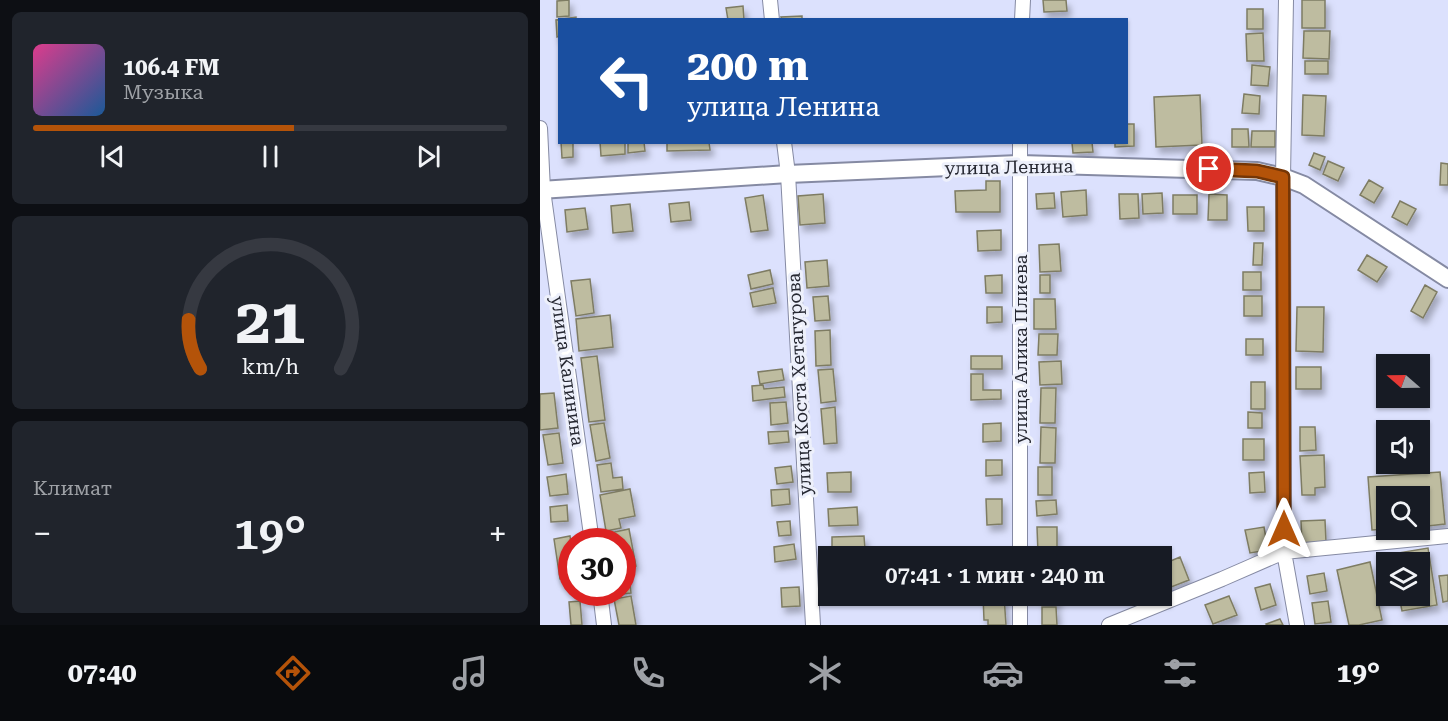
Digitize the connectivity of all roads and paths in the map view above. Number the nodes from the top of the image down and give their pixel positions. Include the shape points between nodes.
1 (770, 0) edge
2 (1023, 0) edge
3 (1286, 0) edge
4 (772, 18) edge
5 (1022, 18) edge
6 (540, 128) edge
7 (784, 144) edge
8 (1020, 144) edge
9 (1020, 164) junction
10 (788, 174) junction
11 (1283, 177) junction
12 (541, 190) edge
13 (1448, 279) edge
14 (590, 528) edge
15 (1448, 536) edge
16 (1020, 546) edge
17 (1284, 552) junction
18 (602, 606) edge
19 (1020, 606) edge
20 (604, 625) edge
21 (813, 625) edge
22 (1020, 625) edge
23 (1109, 625) edge
24 (1297, 625) edge

1 - 4 street
2 - 5 street
3 - 11 street
6 - 12 street, улица Калинина
7 - 10 street, улица Коста Хетагурова
8 - 9 street, улица Алика Плиева
9 - 10 street, улица Ленина
9 - 11 street, улица Ленина via 1257,171
9 - 16 street, улица Алика Плиева
10 - 12 street, улица Ленина
10 - 21 street, улица Коста Хетагурова
11 - 13 street, улица Ленина via 1321,195
11 - 17 street
12 - 14 street, улица Калинина
15 - 17 street
17 - 23 street
17 - 24 street
18 - 20 street
19 - 22 street

